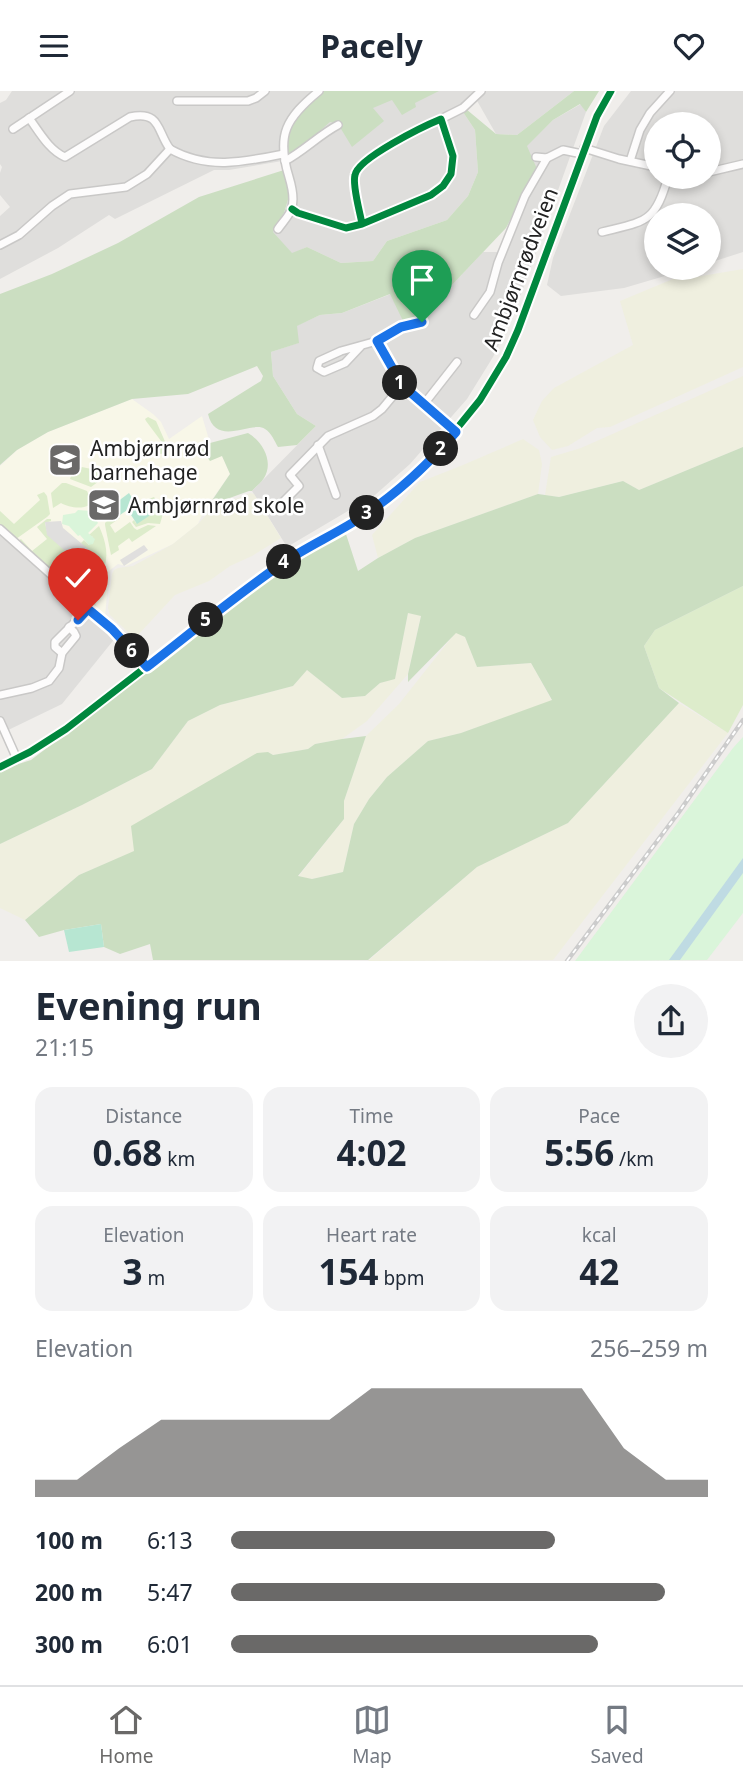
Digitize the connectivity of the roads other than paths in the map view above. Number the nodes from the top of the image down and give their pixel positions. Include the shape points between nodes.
1 (70, 91) edge
2 (265, 91) edge
3 (319, 91) edge
4 (481, 91) edge
5 (611, 91) edge
6 (670, 91) edge
7 (177, 101) dead end
8 (29, 118) junction
9 (441, 119) junction
10 (338, 125) dead end
11 (13, 129) dead end
12 (170, 149) junction
13 (583, 151) junction
14 (536, 157) dead end
15 (284, 158) junction
16 (547, 158) junction
17 (630, 161) junction
18 (644, 164) edge
19 (743, 164) edge
20 (721, 169) edge
21 (665, 189) edge
22 (292, 209) junction
23 (362, 224) junction
24 (278, 229) dead end
25 (602, 232) dead end
26 (0, 245) edge
27 (474, 315) dead end
28 (422, 322) dead end
29 (377, 341) junction
30 (361, 346) junction
31 (457, 362) dead end
32 (402, 385) junction
33 (424, 404) junction
34 (456, 432) junction
35 (318, 445) junction
36 (336, 495) dead end
37 (279, 506) dead end
38 (0, 529) edge
39 (88, 609) junction
40 (69, 627) junction
41 (62, 653) junction
42 (147, 667) junction
43 (0, 695) edge
44 (0, 721) edge
45 (18, 759) junction
46 (0, 767) edge

1 - 8 street
2 - 7 street via 248,101
3 - 15 street via 292,116 283,141
4 - 9 street via 463,108
5 - 13 street, Ambjørnrødveien
6 - 17 street via 640,130
8 - 11 street
8 - 12 street via 49,146 65,157 139,115 157,122
9 - 23 street via 357,167 354,177
9 - 23 street via 453,156 451,174 443,186
10 - 15 street via 303,152
12 - 15 street via 213,163
12 - 26 street via 147,174 125,187 70,194
13 - 16 street, Ambjørnrødveien via 563,151
13 - 17 street
13 - 34 street, Ambjørnrødveien via 514,339
14 - 16 street, Ambjørnrødveien
15 - 22 street
16 - 27 street, Ambjørnrødveien via 525,196 490,292
17 - 18 street
19 - 20 street
21 - 25 street via 648,218
22 - 23 street via 346,228
22 - 24 street
28 - 29 street via 401,327
29 - 30 street
29 - 32 street
30 - 30 street via 319,361 317,367 324,372 345,363
31 - 33 street
32 - 33 street
32 - 35 street via 373,416
33 - 34 street
34 - 42 street, Ambjørnrødveien via 377,507 254,583
35 - 36 street
35 - 37 street via 290,475 303,487
38 - 39 street
39 - 40 street
39 - 42 street
40 - 41 street via 76,636
40 - 41 street via 54,643
41 - 43 street via 59,668 49,681
42 - 45 street, Ambjørnrødveien via 47,743
44 - 45 street
45 - 46 street, Ambjørnrødveien

